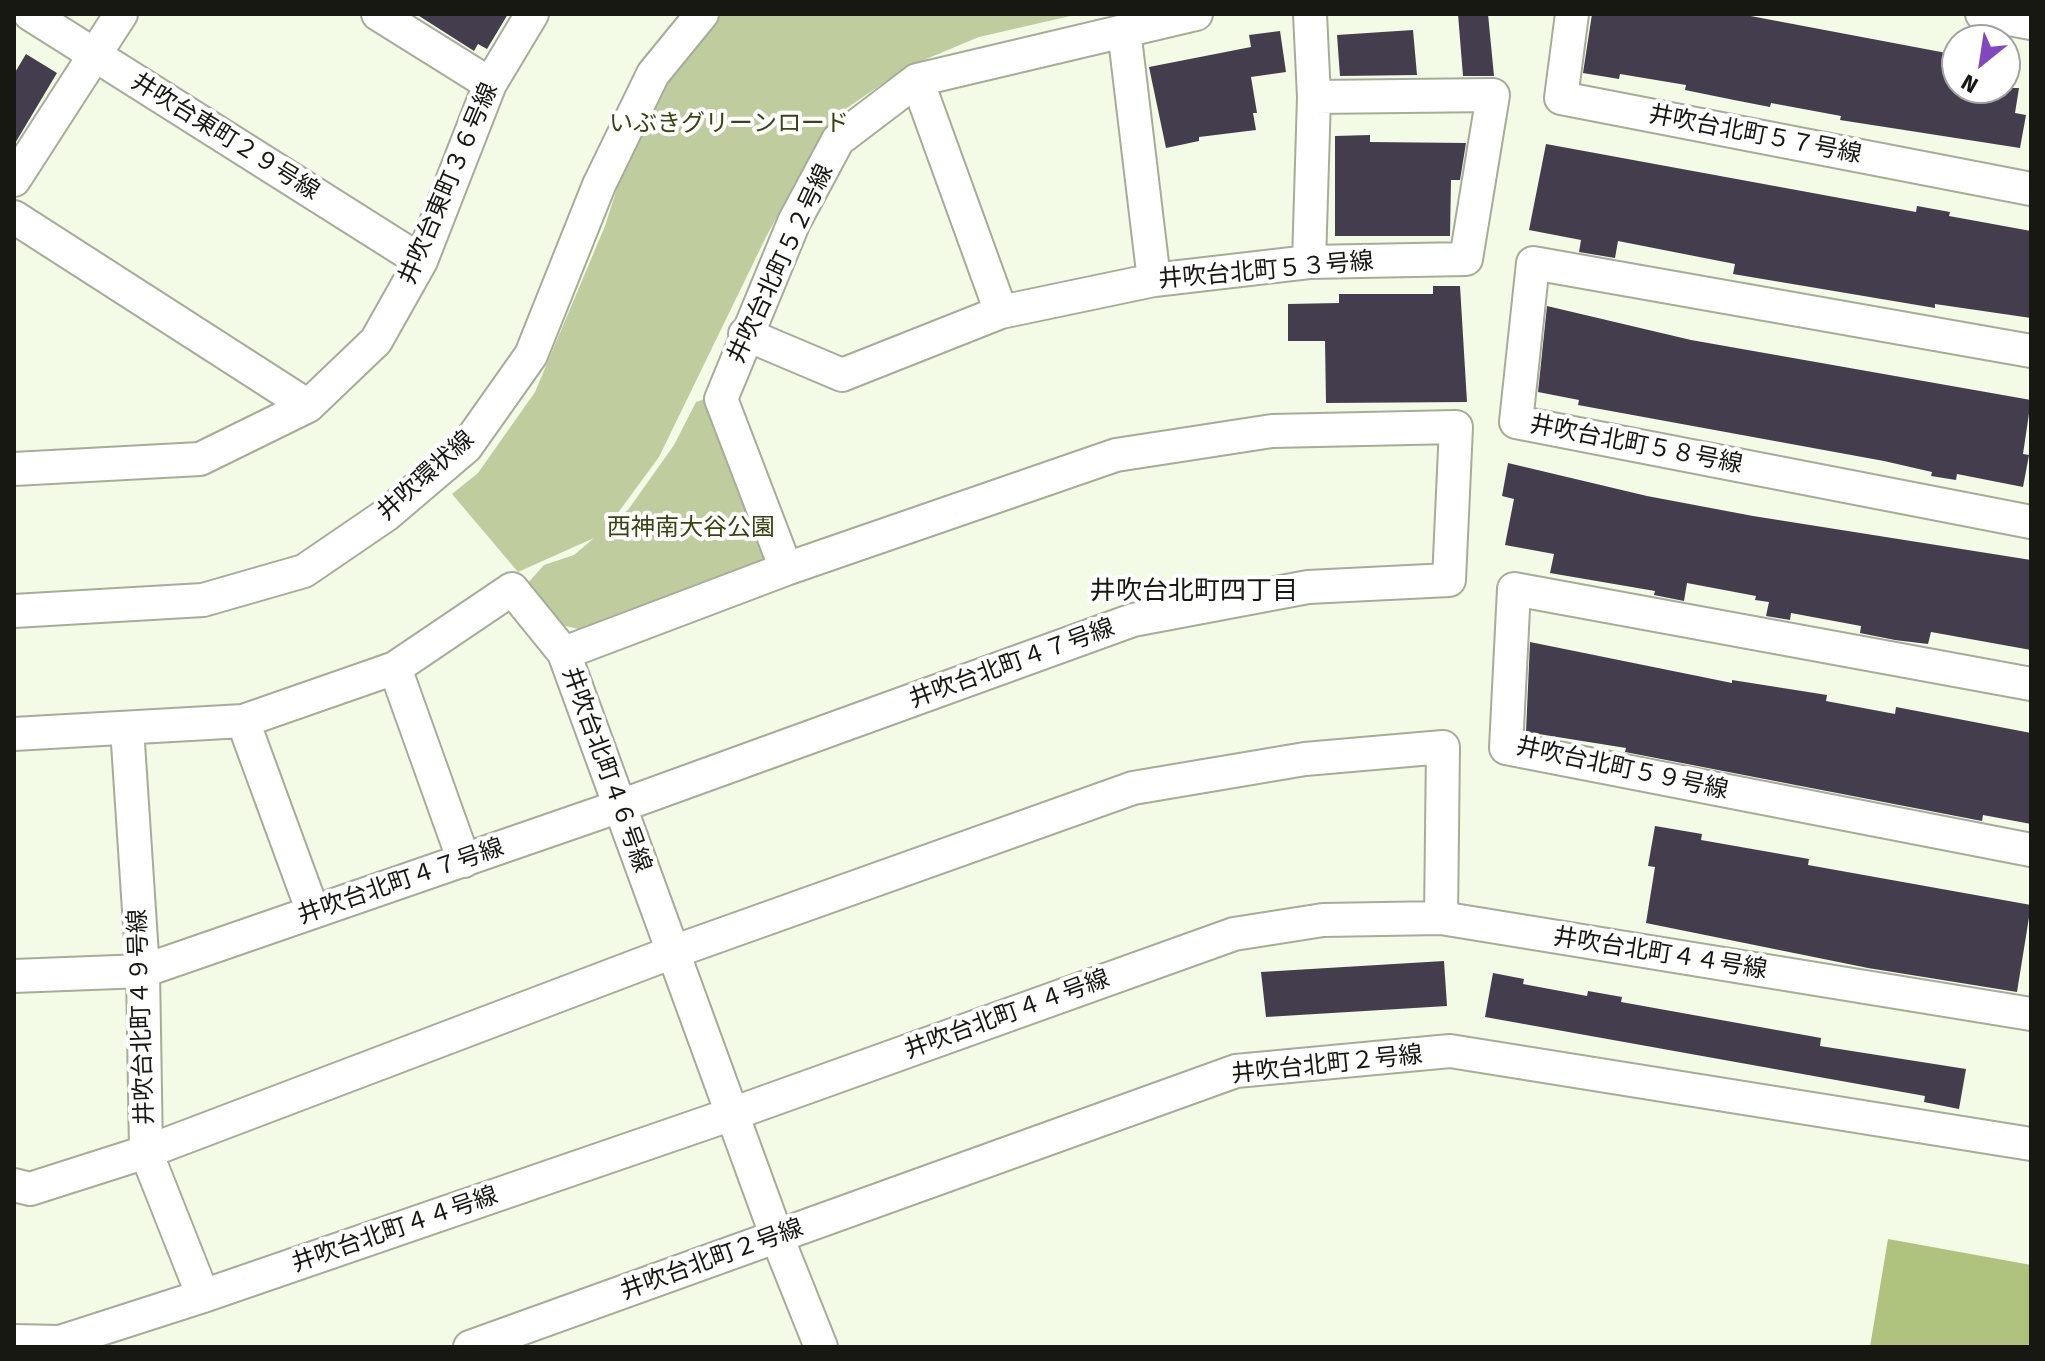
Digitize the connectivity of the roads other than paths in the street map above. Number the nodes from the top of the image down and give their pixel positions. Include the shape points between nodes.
1 (30, 14) edge
2 (121, 14) edge
3 (378, 14) edge
4 (532, 14) edge
5 (702, 14) edge
6 (1196, 14) edge
7 (1310, 14) edge
8 (1572, 14) edge
9 (1982, 14) edge
10 (2031, 23) edge
11 (1124, 30) junction
12 (95, 55) junction
13 (917, 80) junction
14 (490, 84) junction
15 (1314, 97) junction
16 (14, 180) edge
17 (2031, 189) edge
18 (14, 217) edge
19 (421, 261) junction
20 (1309, 262) junction
21 (1154, 280) junction
22 (1001, 312) junction
23 (745, 334) junction
24 (2031, 351) edge
25 (308, 406) junction
26 (14, 469) edge
27 (2031, 522) edge
28 (786, 569) junction
29 (14, 611) edge
30 (564, 653) junction
31 (395, 668) junction
32 (2031, 684) edge
33 (243, 721) junction
34 (127, 728) junction
35 (14, 734) edge
36 (620, 806) junction
37 (2031, 850) edge
38 (464, 861) junction
39 (313, 912) junction
40 (1441, 918) junction
41 (673, 952) junction
42 (143, 971) junction
43 (14, 976) edge
44 (2031, 1014) edge
45 (732, 1114) junction
46 (2031, 1144) edge
47 (146, 1152) junction
48 (14, 1185) edge
49 (777, 1237) junction
50 (203, 1296) junction
51 (14, 1341) edge
52 (470, 1347) edge
53 (821, 1347) edge

1 - 12 street, 井吹台東町２９号線
2 - 12 street
3 - 14 street
4 - 14 street, 井吹台東町３６号線
5 - 29 street, 井吹環状線 via 653,74 599,185 531,355 466,447 386,515 304,571 203,600
6 - 11 street, 井吹台北町５２号線
7 - 15 street
8 - 17 street, 井吹台北町５７号線 via 1561,98
9 - 10 street
11 - 13 street, 井吹台北町５２号線
11 - 21 street
12 - 16 street
12 - 19 street, 井吹台東町２９号線
13 - 22 street
13 - 23 street, 井吹台北町５２号線 via 838,140 794,222
14 - 19 street, 井吹台東町３６号線
15 - 20 street
15 - 20 street, 井吹台北町５３号線 via 1493,95 1466,259
18 - 25 street
19 - 25 street, 井吹台東町３６号線 via 376,341
20 - 21 street, 井吹台北町５３号線
21 - 22 street, 井吹台北町５３号線
22 - 23 street, 井吹台北町５３号線 via 842,375
23 - 28 street, 井吹台北町５２号線 via 721,399
24 - 27 street, 井吹台北町５８号線 via 1533,263 1516,422
25 - 26 street, 井吹台東町３６号線 via 200,459
28 - 30 street, 井吹台北町４７号線
28 - 36 street, 井吹台北町４７号線 via 1116,455 1272,431 1456,427 1449,580 1308,587 1133,620
30 - 31 street, 井吹台北町４６号線 via 512,589
30 - 36 street, 井吹台北町４６号線
31 - 33 street, 井吹台北町４６号線
31 - 38 street
32 - 37 street, 井吹台北町５９号線 via 1514,589 1506,748
33 - 34 street, 井吹台北町４６号線
33 - 39 street
34 - 35 street, 井吹台北町４６号線
34 - 42 street, 井吹台北町４９号線
36 - 38 street, 井吹台北町４７号線
36 - 41 street, 井吹台北町４６号線
38 - 39 street, 井吹台北町４７号線
39 - 42 street, 井吹台北町４７号線
40 - 41 street via 1443,747 1305,759 1133,788
40 - 44 street, 井吹台北町４４号線
40 - 45 street, 井吹台北町４４号線 via 1323,920 1234,934
41 - 45 street, 井吹台北町４６号線
41 - 47 street
42 - 43 street, 井吹台北町４７号線
42 - 47 street, 井吹台北町４９号線
45 - 49 street, 井吹台北町４６号線
45 - 50 street, 井吹台北町４４号線
46 - 49 street, 井吹台北町２号線 via 1450,1051 1236,1071
47 - 48 street via 30,1189
47 - 50 street, 井吹台北町４９号線
49 - 52 street, 井吹台北町２号線
49 - 53 street, 井吹台北町４６号線
50 - 51 street, 井吹台北町４４号線 via 60,1342

